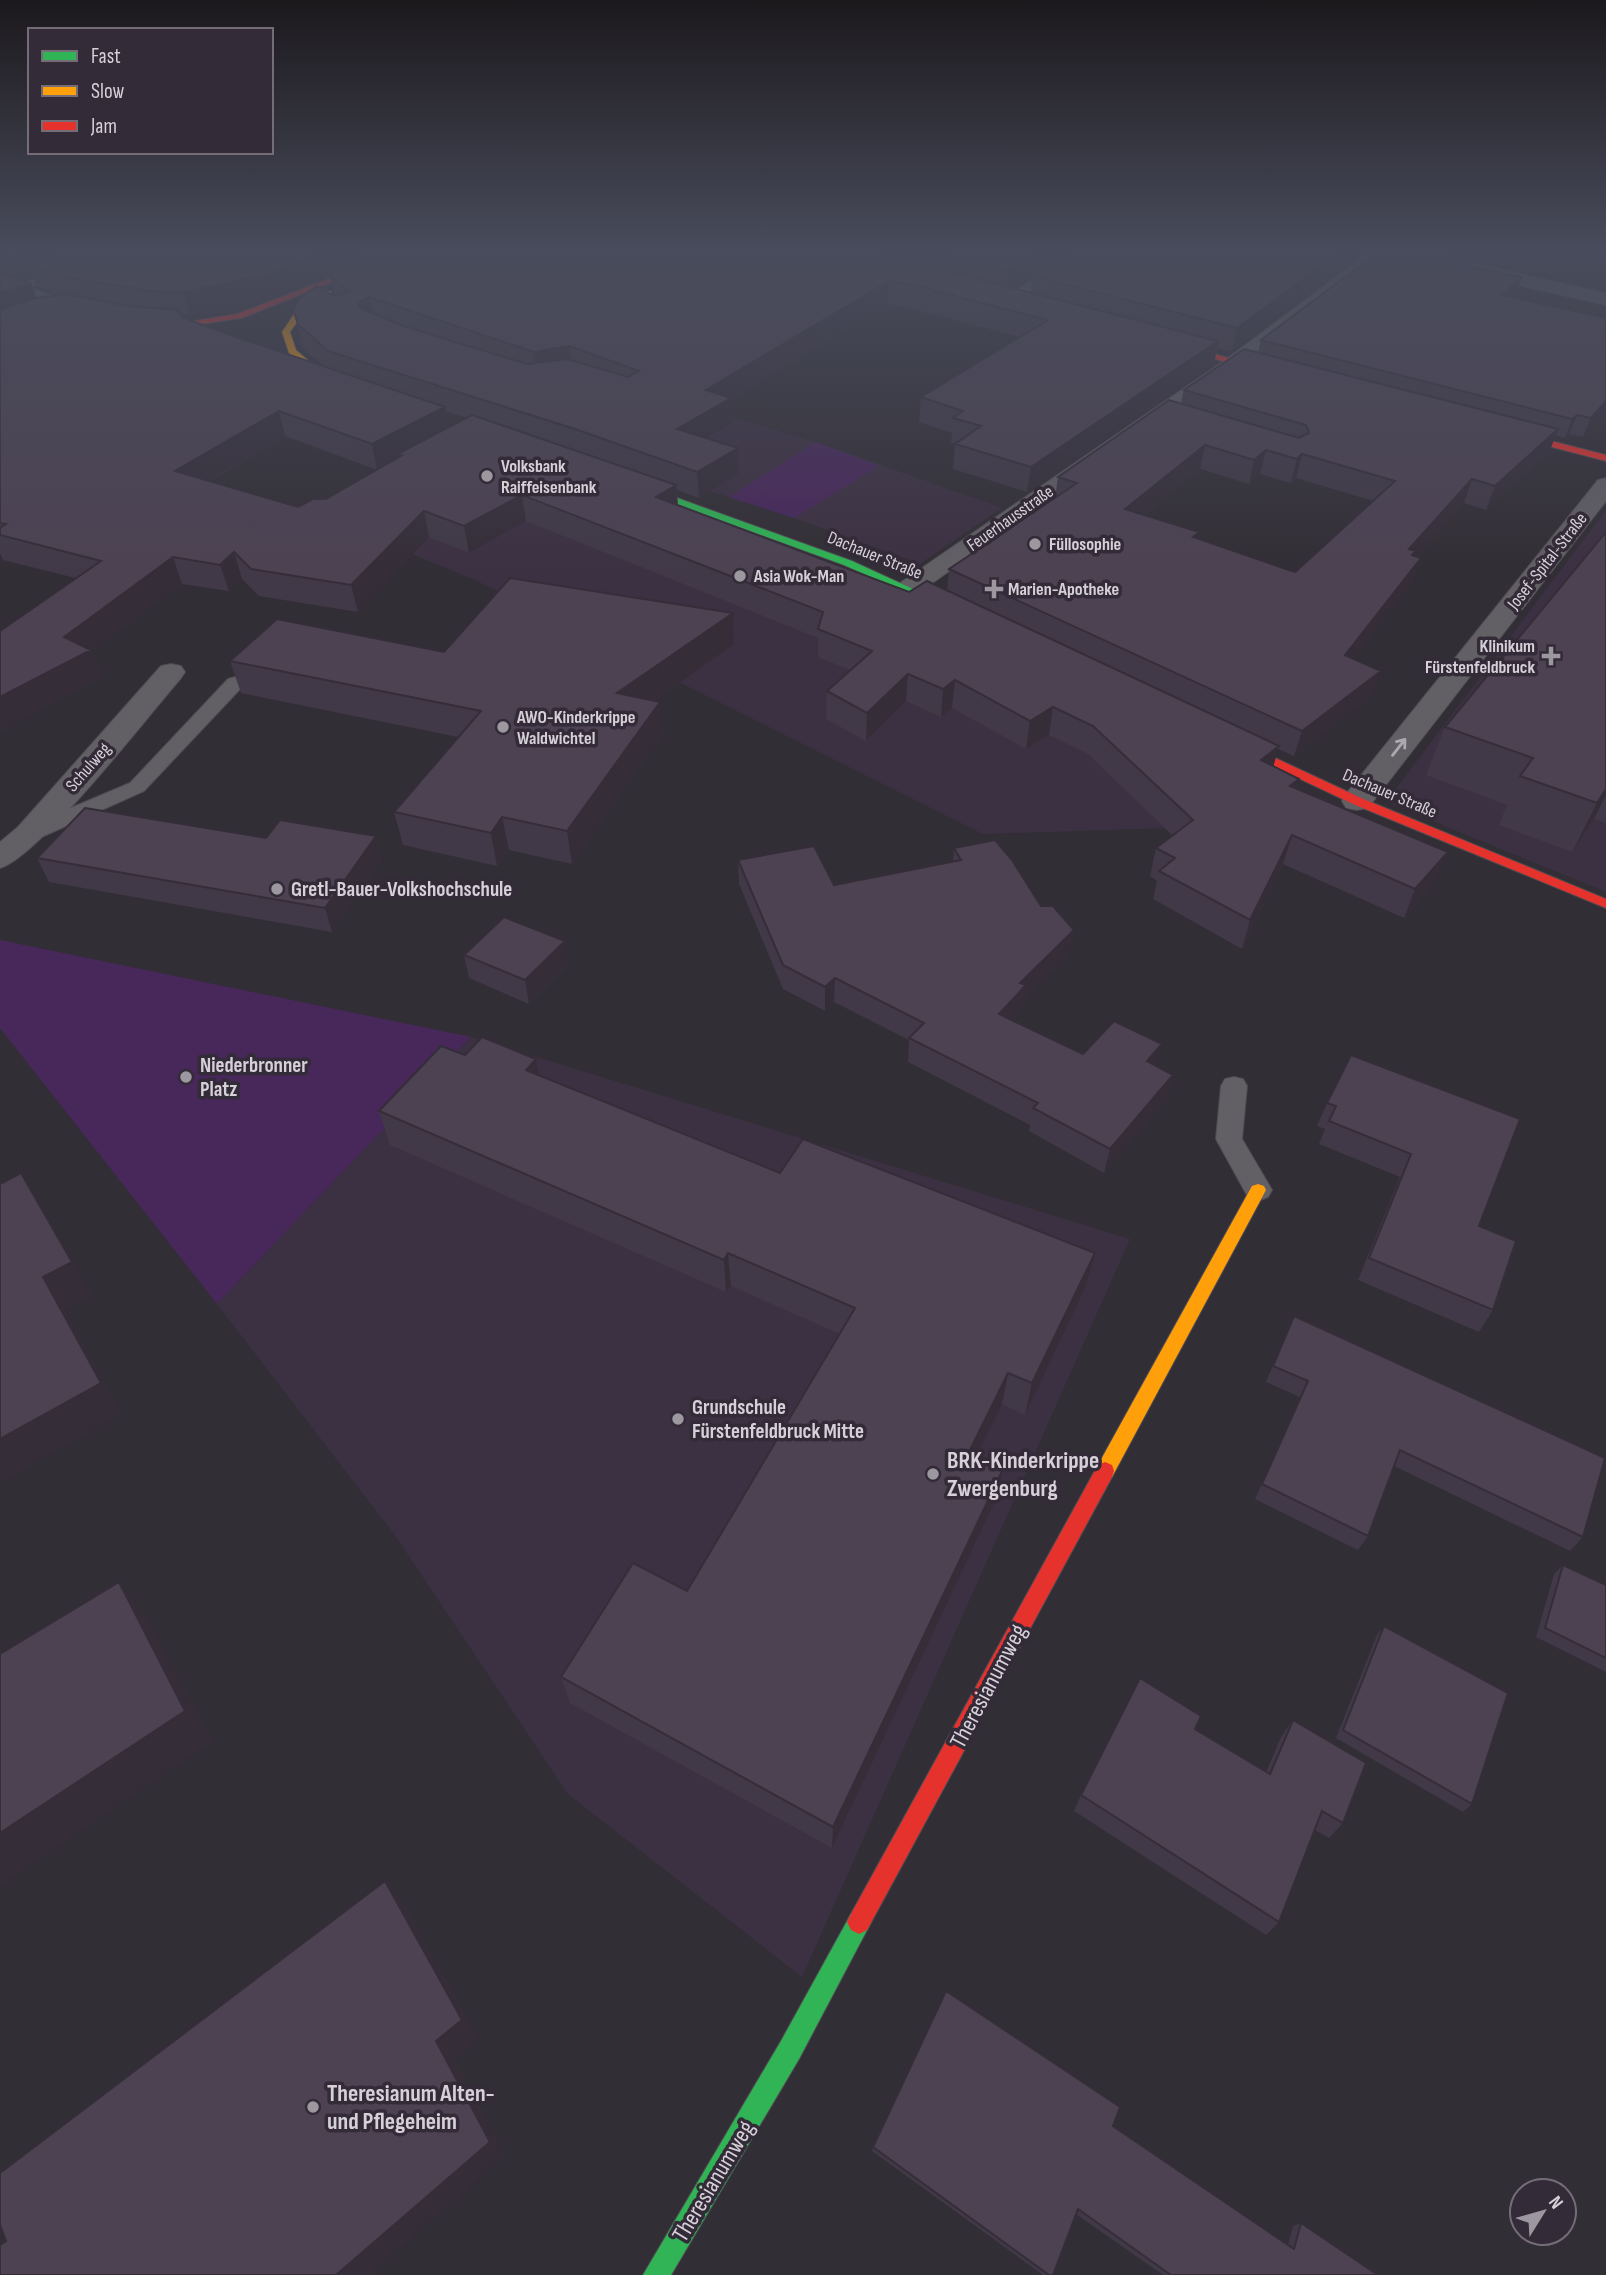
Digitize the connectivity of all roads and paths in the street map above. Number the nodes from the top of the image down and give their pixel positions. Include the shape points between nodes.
1 (298, 356) edge
2 (1213, 356) edge
3 (1242, 356) edge
4 (1234, 362) junction
5 (279, 365) edge
6 (1297, 378) edge
7 (329, 383) junction
8 (350, 391) edge
9 (1159, 414) junction
10 (1184, 421) edge
11 (1485, 427) edge
12 (1606, 458) edge
13 (619, 480) edge
14 (1606, 485) edge
15 (909, 588) junction
16 (971, 617) edge
17 (171, 672) dead end
18 (235, 683) dead end
19 (1215, 734) edge
20 (1357, 801) junction
21 (29, 834) junction
22 (0, 858) edge
23 (1606, 904) edge
24 (1234, 1086) dead end
25 (1258, 1190) joint
26 (656, 2275) edge

1 - 7 street
2 - 4 street
3 - 4 street, Feuerhausstraße
4 - 6 street
4 - 9 street, Feuerhausstraße
5 - 7 street
7 - 8 street
9 - 10 lane
9 - 15 street, Feuerhausstraße
11 - 12 street
13 - 15 street, Dachauer Straße
20 -> 14 street, Josef-Spital-Straße
15 - 16 street, Dachauer Straße
17 - 21 street, Schulweg
18 - 21 lane via 137,788
19 - 20 street, Dachauer Straße
20 - 23 street, Dachauer Straße
21 - 22 street, Schulweg
24 - 25 lane, Theresianumweg via 1229,1139
25 - 26 street, Theresianumweg via 790,2050

